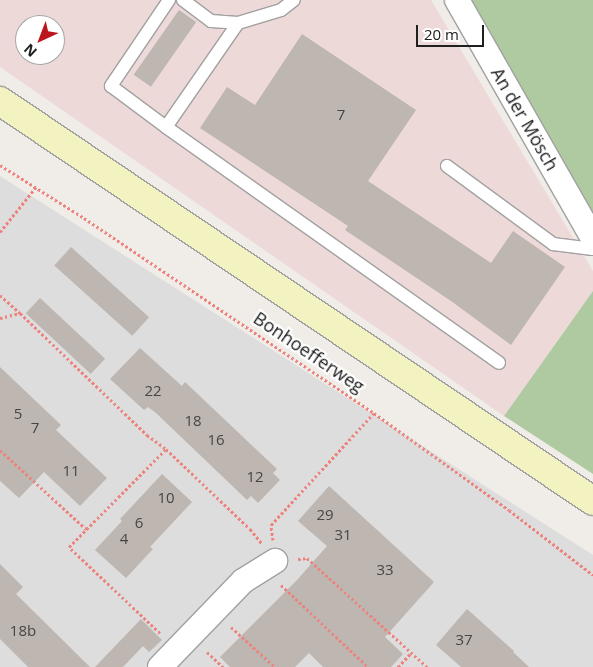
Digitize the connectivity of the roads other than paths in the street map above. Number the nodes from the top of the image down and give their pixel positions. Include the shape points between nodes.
1 (169, 0) edge
2 (183, 0) edge
3 (294, 0) edge
4 (457, 0) edge
5 (238, 24) junction
6 (0, 102) edge
7 (166, 127) junction
8 (447, 166) dead end
9 (593, 238) edge
10 (593, 249) edge
11 (499, 363) dead end
12 (593, 501) edge
13 (269, 564) road end
14 (160, 667) edge

1 - 7 lane via 111,86
2 - 5 lane via 210,20
3 - 5 lane via 281,10
4 - 9 street, An der Mösch
5 - 7 lane
6 - 12 street
7 - 11 lane
8 - 10 lane via 553,244
13 - 14 street via 243,581

